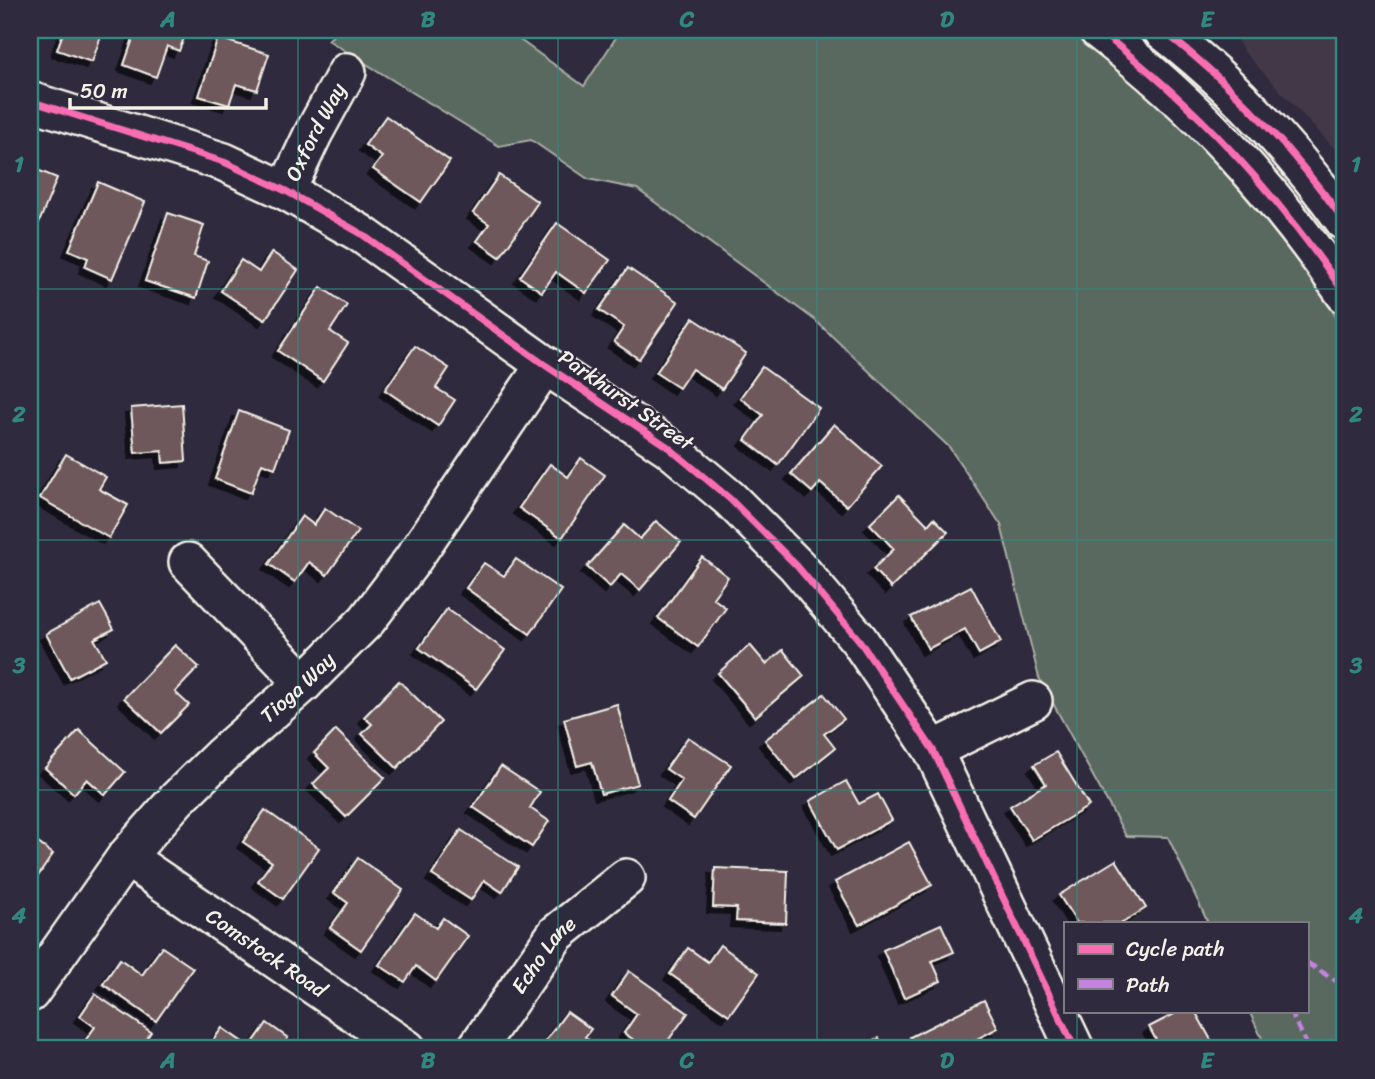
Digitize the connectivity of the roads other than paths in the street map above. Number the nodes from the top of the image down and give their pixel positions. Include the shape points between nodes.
1 (1098, 30) edge
2 (1171, 32) edge
3 (1146, 68) junction
4 (347, 72) dead end
5 (30, 101) edge
6 (286, 191) junction
7 (1345, 222) edge
8 (1345, 294) edge
9 (545, 365) junction
10 (188, 562) dead end
11 (304, 683) junction
12 (1033, 701) dead end
13 (933, 750) junction
14 (126, 857) junction
15 (626, 878) dead end
16 (30, 993) edge
17 (407, 1049) edge
18 (476, 1049) edge
19 (1075, 1049) edge

1 - 3 street
2 - 3 street
2 - 7 street via 1266,126
3 - 8 street via 1247,166
4 - 6 street, Oxford Way
5 - 6 street, Parkhurst Street via 223,162
6 - 9 street, Parkhurst Street via 360,233
9 - 11 street, Tioga Way via 411,562 367,620
9 - 13 street, Parkhurst Street via 668,447 730,499 797,566 859,640
10 - 11 street
11 - 14 street, Tioga Way via 212,764
12 - 13 street
13 - 19 street, Parkhurst Street
14 - 16 street, Tioga Way
14 - 17 street, Comstock Road
15 - 18 street, Echo Lane via 556,934

